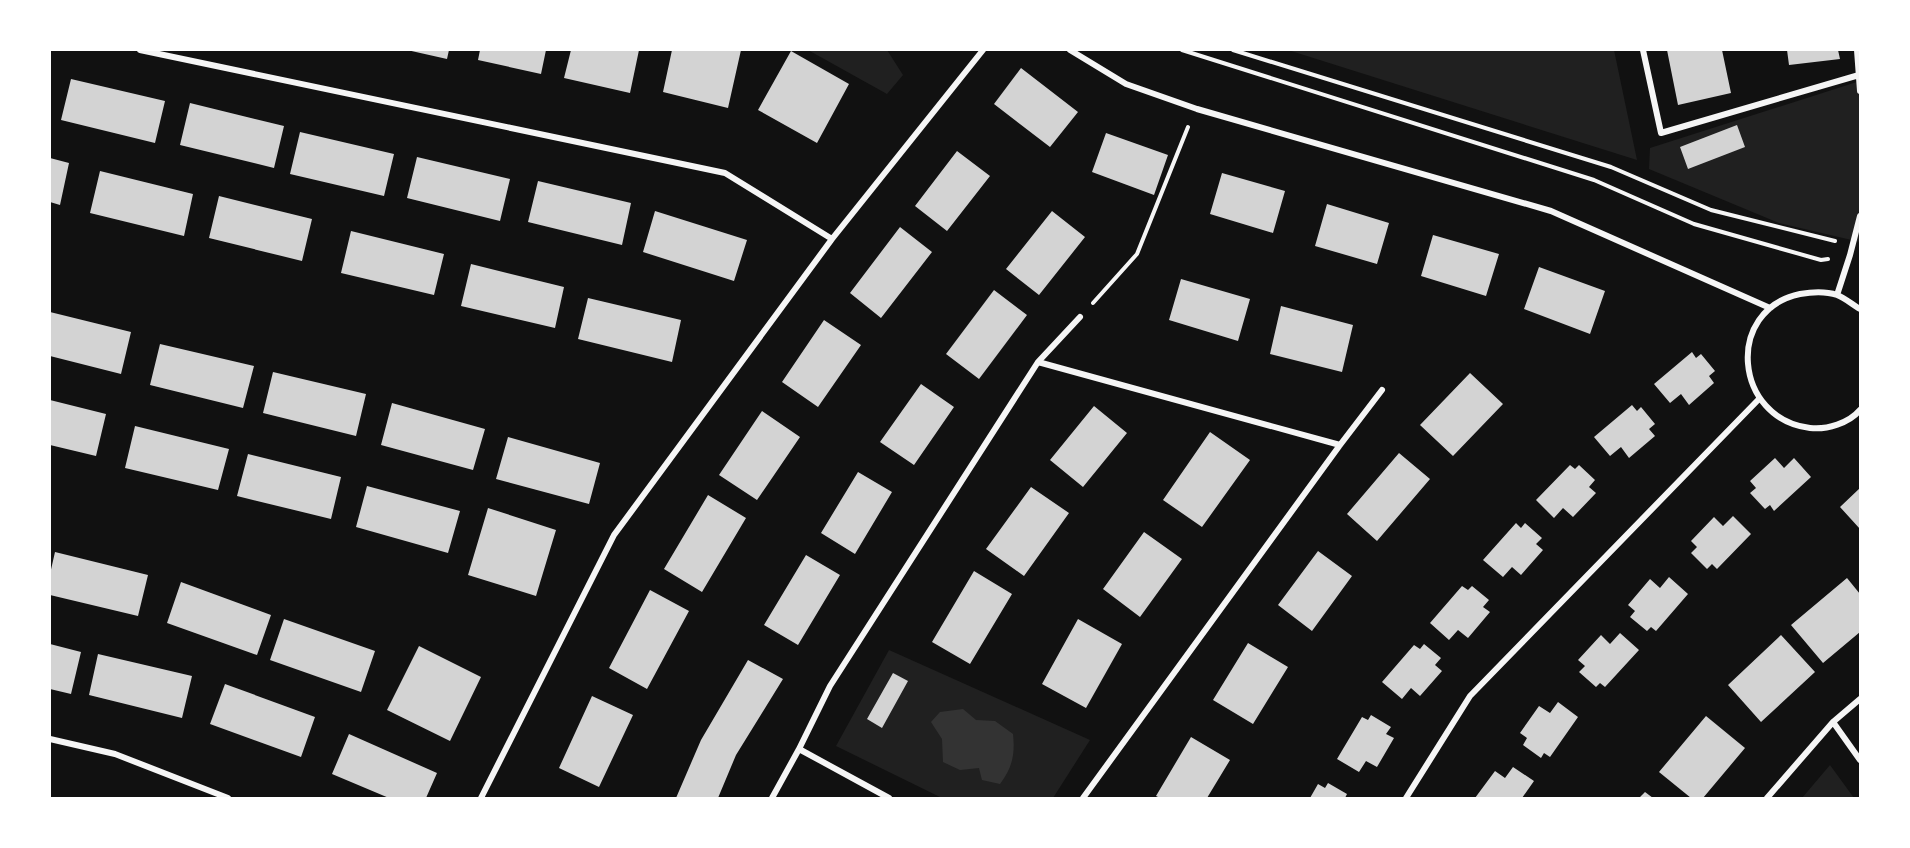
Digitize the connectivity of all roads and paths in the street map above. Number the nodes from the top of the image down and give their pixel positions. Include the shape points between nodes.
1 (140, 50) edge
2 (983, 50) edge
3 (1070, 50) edge
4 (1182, 50) edge
5 (1233, 50) edge
6 (1643, 50) edge
7 (1857, 50) edge
8 (1859, 75) edge
9 (1860, 91) edge
10 (1197, 109) junction
11 (1860, 216) edge
12 (832, 239) junction
13 (1853, 245) junction
14 (1850, 255) junction
15 (1837, 295) junction
16 (1770, 308) junction
17 (1860, 309) edge
18 (1080, 317) joint
19 (1038, 362) junction
20 (1382, 390) dead end
21 (1759, 399) junction
22 (1860, 410) edge
23 (1340, 445) junction
24 (1860, 699) edge
25 (1833, 722) junction
26 (50, 739) edge
27 (799, 749) junction
28 (1860, 760) edge
29 (228, 798) edge
30 (481, 798) edge
31 (772, 798) edge
32 (890, 798) edge
33 (1083, 798) edge
34 (1406, 798) edge
35 (1767, 798) edge

1 - 12 street via 725,174
2 - 12 street
3 - 10 street via 1126,84
4 - 14 path via 1594,180 1694,224 1821,260
5 - 13 path via 1611,167 1711,210
6 - 8 street via 1661,133
7 - 8 street
8 - 9 street
10 - 16 street via 1551,211
10 - 18 path via 1137,254
11 - 13 street
12 - 30 street via 614,535
13 - 14 street
14 - 15 street
15 - 16 street via 1813,292 1790,296
15 - 17 street
16 - 21 street via 1748,344 1747,367
18 - 19 street
19 - 23 street
19 - 27 street via 830,687
20 - 23 street
21 - 22 street via 1776,416 1814,429 1837,425
21 - 34 street via 1470,696
23 - 33 street
24 - 25 street
25 - 28 street
25 - 35 street
26 - 29 street via 115,754
27 - 31 street
27 - 32 street

